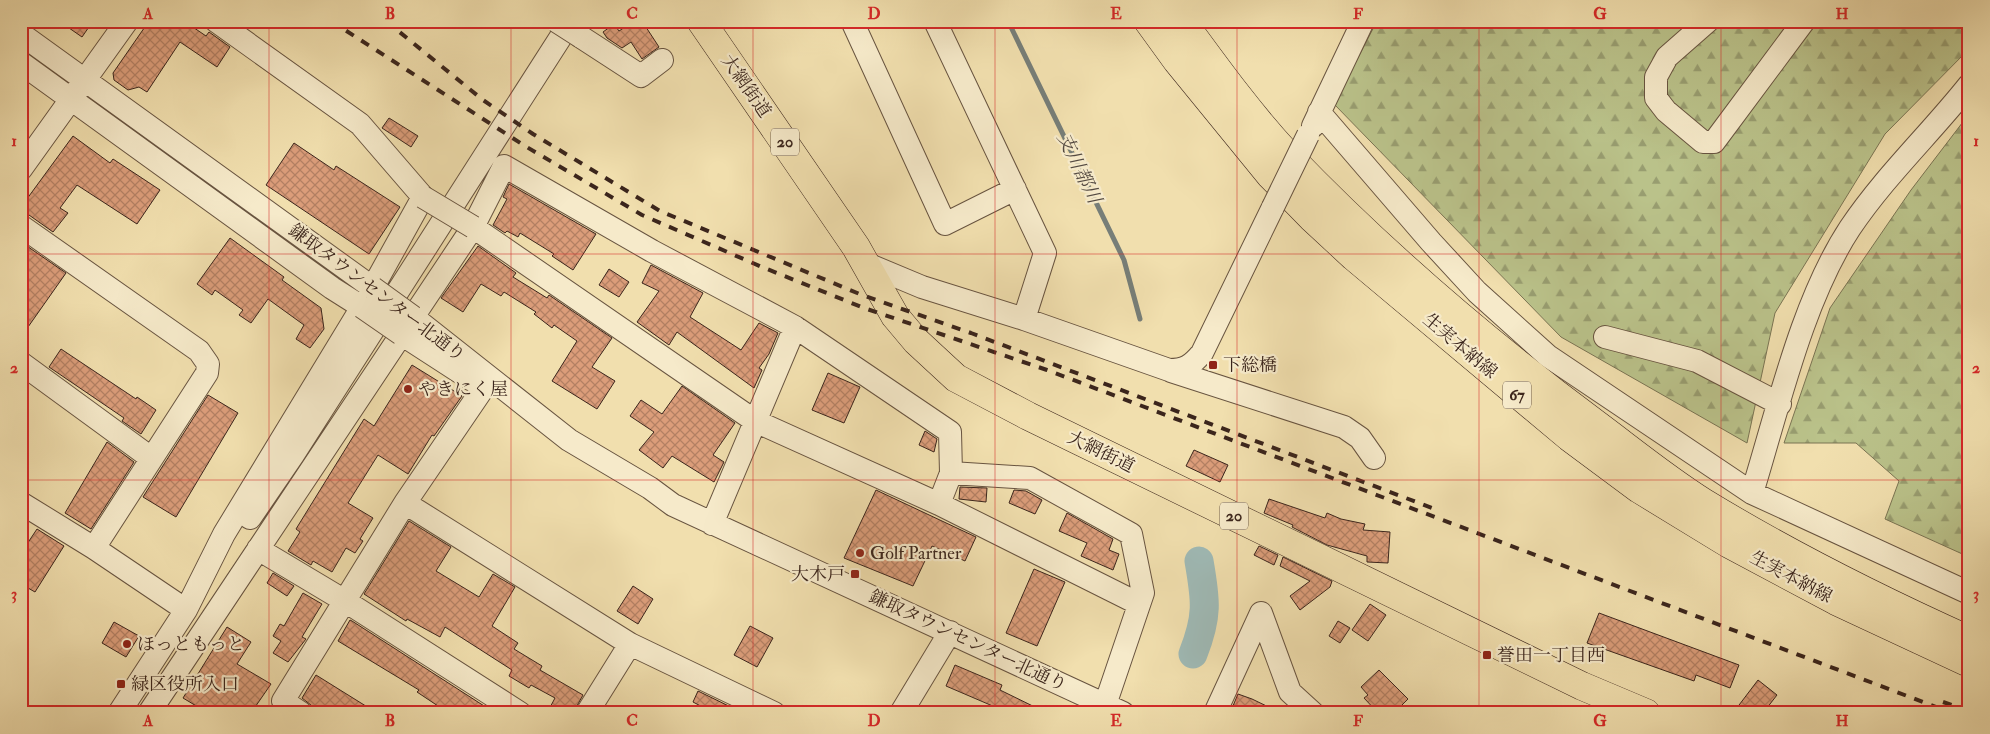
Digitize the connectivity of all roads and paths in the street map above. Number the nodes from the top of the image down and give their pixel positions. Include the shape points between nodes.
1 (127, 21) edge
2 (216, 21) edge
3 (556, 21) edge
4 (701, 21) edge
5 (852, 21) edge
6 (935, 21) edge
7 (1148, 21) edge
8 (1182, 21) edge
9 (1363, 21) edge
10 (1708, 21) edge
11 (1804, 21) edge
12 (576, 29) edge
13 (21, 34) edge
14 (662, 60) dead end
15 (21, 63) edge
16 (85, 82) junction
17 (1969, 86) edge
18 (71, 99) junction
19 (1319, 112) junction
20 (21, 169) edge
21 (1014, 189) junction
22 (423, 197) junction
23 (21, 226) edge
24 (474, 227) junction
25 (867, 264) junction
26 (367, 298) junction
27 (1024, 319) junction
28 (407, 326) junction
29 (796, 327) junction
30 (1605, 337) dead end
31 (21, 363) edge
32 (1169, 370) junction
33 (484, 387) junction
34 (1780, 404) junction
35 (755, 421) junction
36 (293, 455) junction
37 (151, 458) junction
38 (1374, 458) dead end
39 (951, 473) junction
40 (1752, 493) junction
41 (21, 503) edge
42 (405, 503) junction
43 (939, 504) junction
44 (673, 506) junction
45 (712, 524) junction
46 (94, 548) junction
47 (258, 549) junction
48 (210, 567) junction
49 (1969, 593) edge
50 (345, 601) junction
51 (1139, 604) junction
52 (186, 610) junction
53 (950, 632) junction
54 (197, 638) junction
55 (1969, 640) edge
56 (630, 644) junction
57 (1969, 663) edge
58 (1114, 709) edge
59 (120, 713) edge
60 (149, 713) edge
61 (301, 713) edge
62 (520, 713) edge
63 (588, 713) edge
64 (774, 713) edge
65 (901, 713) edge
66 (1215, 713) edge
67 (1313, 713) edge
68 (1646, 713) edge

1 - 16 street
2 - 22 street via 360,124
3 - 12 street, bridge
4 - 25 main road, 大網街道 / 20
5 - 21 street via 945,224
6 - 21 street
7 - 57 main road, 生実本納線 / 67 via 1270,174 1312,218 1569,437 1639,489 1729,544 1836,601
8 - 55 main road, 生実本納線 / 67 via 1226,83 1304,170 1429,289 1558,396 1702,502 1890,604
9 - 19 street
10 - 11 street via 1667,57 1656,77 1656,98 1666,111 1703,142 1714,142
12 - 14 street via 641,76
12 - 36 street
13 - 16 street, 鎌取タウンセンター北通り
15 - 18 street, 鎌取タウンセンター北通り
16 - 18 street
16 - 26 street, 鎌取タウンセンター北通り
17 - 34 street via 1881,186 1850,229 1807,315
18 - 20 street
18 - 26 street, 鎌取タウンセンター北通り
19 - 32 street, bridge via 1202,353 1190,366
19 - 40 street via 1470,284 1548,356
21 - 27 street via 1045,253
22 - 24 street, bridge
22 - 26 street
23 - 37 street via 205,357 207,373
24 - 28 street
24 - 29 street via 504,166 652,251
24 - 35 street
25 - 27 street via 922,287
25 - 68 main road, 大網街道 / 20 via 895,316 916,341 956,378 1582,686
26 - 28 street, 鎌取タウンセンター北通り, bridge
26 - 48 street via 229,526
27 - 32 street
28 - 33 street
28 - 44 street, 鎌取タウンセンター北通り via 569,440 650,488
28 - 47 street
29 - 35 street
29 - 39 street via 950,432
30 - 34 street via 1697,361
31 - 37 street
32 - 38 street via 1344,427 1360,438
33 - 42 street
33 - 44 street via 551,440 595,469 644,496
34 - 40 street
35 - 43 street
35 - 45 street
36 - 48 street via 236,538
36 - 54 street via 230,568
37 - 46 street
39 - 43 street
39 - 51 street via 1030,478 1131,534 1143,593
40 - 49 street
41 - 46 street
42 - 50 street
42 - 56 street
43 - 51 street
44 - 45 street, 鎌取タウンセンター北通り
45 - 53 street, 鎌取タウンセンター北通り
46 - 52 street
47 - 50 street
47 - 54 street
48 - 52 street
50 - 61 street via 283,701
50 - 62 street
51 - 58 street
52 - 59 street
53 - 58 street, 鎌取タウンセンター北通り
53 - 65 street
54 - 60 street
56 - 63 street
56 - 64 street
66 - 67 street via 1261,613 1290,692

